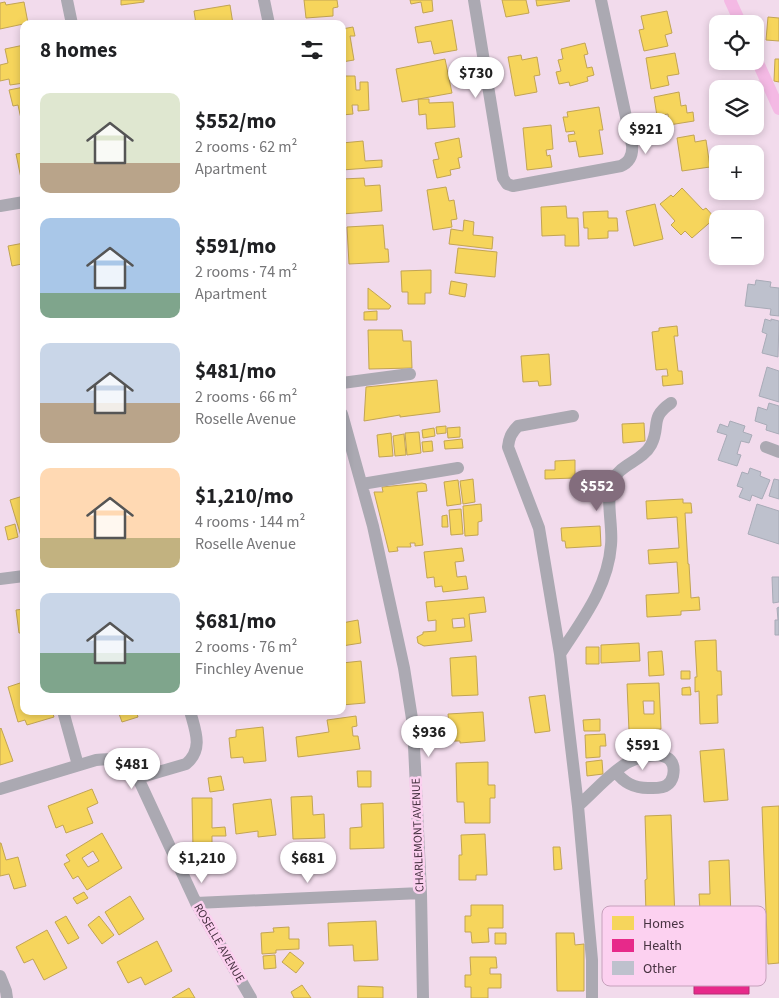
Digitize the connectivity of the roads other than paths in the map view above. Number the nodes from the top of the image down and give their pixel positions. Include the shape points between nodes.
1 (67, 0) edge
2 (264, 0) edge
3 (474, 0) edge
4 (601, 0) edge
5 (71, 20) edge
6 (268, 20) edge
7 (20, 203) edge
8 (0, 206) edge
9 (410, 374) dead end
10 (346, 382) edge
11 (671, 403) dead end
12 (573, 416) dead end
13 (346, 428) edge
14 (766, 447) dead end
15 (779, 452) edge
16 (458, 468) dead end
17 (362, 484) junction
18 (20, 576) edge
19 (0, 579) edge
20 (560, 654) junction
21 (65, 715) edge
22 (191, 715) edge
23 (78, 765) junction
24 (616, 772) dead end
25 (138, 778) junction
26 (0, 789) edge
27 (578, 806) junction
28 (421, 893) junction
29 (196, 903) junction
30 (0, 976) edge
31 (7, 998) edge
32 (251, 998) edge
33 (423, 998) edge
34 (592, 998) edge

1 - 5 street
2 - 6 street
3 - 4 street via 503,178 513,186 621,166 632,156
7 - 8 street
9 - 10 street
11 - 20 street via 658,414 649,449 614,477 610,496 610,563 594,600
12 - 20 street via 518,426 512,432 508,447 539,528
13 - 17 street, CHARLEMONT AVENUE
14 - 15 street
16 - 17 street
17 - 28 street, CHARLEMONT AVENUE via 404,668 412,725
18 - 19 street
20 - 27 street
21 - 23 street
22 - 25 street via 197,746 191,760
23 - 25 street via 96,760 118,760 129,766
23 - 26 street
24 - 27 street
25 - 29 street, ROSELLE AVENUE
27 - 34 street via 592,960
28 - 29 street
28 - 33 street, CHARLEMONT AVENUE
29 - 32 street, ROSELLE AVENUE
30 - 31 street

